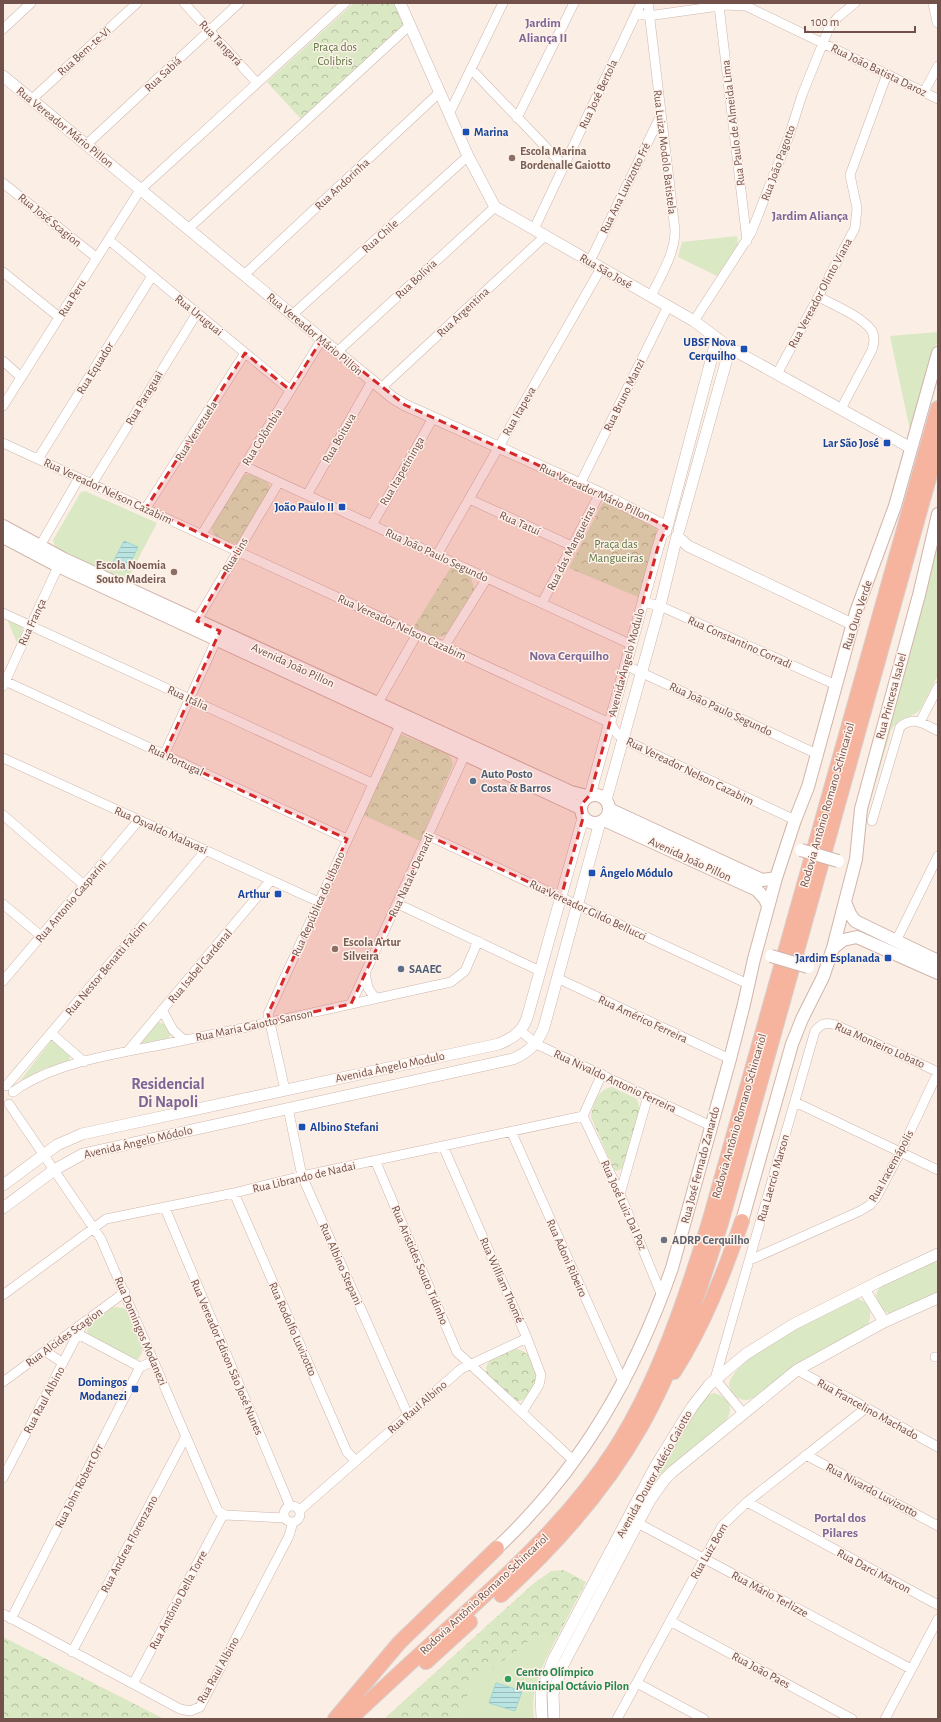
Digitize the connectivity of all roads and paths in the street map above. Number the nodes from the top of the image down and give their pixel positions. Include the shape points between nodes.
1 (31, 3) edge
2 (137, 3) edge
3 (184, 3) edge
4 (239, 3) edge
5 (345, 3) edge
6 (400, 3) edge
7 (503, 3) edge
8 (574, 3) edge
9 (641, 3) edge
10 (648, 3) edge
11 (762, 3) edge
12 (855, 3) edge
13 (934, 3) edge
14 (719, 6) junction
15 (755, 10) junction
16 (636, 13) junction
17 (648, 16) junction
18 (938, 22) edge
19 (410, 25) junction
20 (3, 29) edge
21 (210, 30) junction
22 (822, 42) junction
23 (938, 66) edge
24 (471, 69) junction
25 (887, 74) junction
26 (3, 76) edge
27 (257, 82) junction
28 (440, 92) junction
29 (924, 92) junction
30 (938, 99) edge
31 (31, 100) junction
32 (449, 114) junction
33 (661, 115) junction
34 (517, 118) junction
35 (86, 145) junction
36 (468, 156) junction
37 (564, 166) junction
38 (3, 184) edge
39 (140, 190) junction
40 (495, 206) junction
41 (188, 229) junction
42 (534, 229) junction
43 (545, 236) junction
44 (108, 240) junction
45 (747, 241) junction
46 (97, 258) junction
47 (590, 261) junction
48 (601, 268) junction
49 (3, 272) edge
50 (244, 275) junction
51 (152, 276) junction
52 (651, 296) junction
53 (819, 297) junction
54 (668, 306) junction
55 (197, 313) junction
56 (292, 315) junction
57 (59, 317) junction
58 (694, 321) junction
59 (717, 338) junction
60 (322, 339) junction
61 (734, 350) junction
62 (337, 352) junction
63 (938, 352) edge
64 (245, 353) junction
65 (3, 362) edge
66 (777, 374) junction
67 (22, 377) junction
68 (372, 381) junction
69 (381, 388) junction
70 (290, 390) junction
71 (3, 406) edge
72 (938, 408) edge
73 (841, 409) junction
74 (433, 418) junction
75 (3, 443) edge
76 (938, 446) edge
77 (498, 447) junction
78 (911, 448) junction
79 (38, 459) junction
80 (244, 466) junction
81 (79, 478) junction
82 (279, 482) junction
83 (92, 484) junction
84 (580, 484) junction
85 (600, 493) junction
86 (307, 495) junction
87 (469, 499) junction
88 (146, 508) junction
89 (938, 514) edge
90 (372, 525) junction
91 (3, 526) edge
92 (667, 529) junction
93 (678, 533) junction
94 (202, 534) junction
95 (3, 536) edge
96 (572, 546) junction
97 (37, 551) junction
98 (238, 551) junction
99 (437, 555) junction
100 (60, 562) junction
101 (487, 578) junction
102 (643, 602) junction
103 (542, 603) junction
104 (660, 606) junction
105 (3, 613) edge
106 (852, 624) junction
107 (195, 625) junction
108 (31, 626) junction
109 (417, 634) junction
110 (218, 635) junction
111 (630, 644) junction
112 (444, 647) junction
113 (625, 665) junction
114 (642, 673) junction
115 (4, 684) edge
116 (836, 685) junction
117 (938, 687) edge
118 (190, 699) junction
119 (375, 708) junction
120 (920, 722) junction
121 (610, 723) junction
122 (400, 725) junction
123 (938, 731) edge
124 (623, 739) junction
125 (468, 750) junction
126 (817, 754) junction
127 (164, 755) junction
128 (3, 758) edge
129 (372, 783) junction
130 (589, 796) junction
131 (582, 813) junction
132 (605, 813) junction
133 (3, 815) edge
134 (139, 820) junction
135 (795, 820) junction
136 (872, 821) dead end
137 (428, 836) junction
138 (347, 839) junction
139 (206, 850) junction
140 (783, 856) junction
141 (938, 856) edge
142 (776, 878) junction
143 (852, 879) junction
144 (271, 880) junction
145 (84, 885) junction
146 (561, 897) junction
147 (319, 902) junction
148 (845, 902) junction
149 (3, 904) edge
150 (398, 904) junction
151 (577, 905) junction
152 (768, 906) junction
153 (41, 936) junction
154 (478, 941) junction
155 (896, 941) junction
156 (758, 942) junction
157 (832, 952) junction
158 (938, 961) edge
159 (540, 971) junction
160 (365, 973) junction
161 (938, 973) edge
162 (557, 978) junction
163 (3, 981) edge
164 (748, 984) junction
165 (375, 998) junction
166 (350, 1004) junction
167 (162, 1010) junction
168 (270, 1021) junction
169 (821, 1024) joint
170 (521, 1031) junction
171 (51, 1033) junction
172 (184, 1040) junction
173 (536, 1044) junction
174 (128, 1051) junction
175 (730, 1059) junction
176 (84, 1062) junction
177 (938, 1072) edge
178 (602, 1074) junction
179 (310, 1085) junction
180 (7, 1088) edge
181 (285, 1090) junction
182 (261, 1095) junction
183 (648, 1096) junction
184 (314, 1102) junction
185 (794, 1102) junction
186 (6, 1104) edge
187 (288, 1108) junction
188 (265, 1113) junction
189 (583, 1116) junction
190 (711, 1126) junction
191 (511, 1131) junction
192 (443, 1146) junction
193 (900, 1153) junction
194 (44, 1155) junction
195 (375, 1160) junction
196 (54, 1170) junction
197 (938, 1170) edge
198 (302, 1176) junction
199 (3, 1185) edge
200 (234, 1193) junction
201 (620, 1194) junction
202 (3, 1208) edge
203 (165, 1208) junction
204 (742, 1221) joint
205 (94, 1228) junction
206 (938, 1254) edge
207 (750, 1260) junction
208 (864, 1289) junction
209 (125, 1292) junction
210 (3, 1295) edge
211 (662, 1296) junction
212 (938, 1298) edge
213 (84, 1322) junction
214 (884, 1322) junction
215 (78, 1334) junction
216 (527, 1338) junction
217 (45, 1351) junction
218 (154, 1361) junction
219 (63, 1363) junction
220 (470, 1365) junction
221 (140, 1367) junction
222 (798, 1370) junction
223 (715, 1379) junction
224 (3, 1382) edge
225 (624, 1384) junction
226 (652, 1406) junction
227 (866, 1408) junction
228 (522, 1412) junction
229 (743, 1413) junction
230 (408, 1415) junction
231 (186, 1436) junction
232 (938, 1447) edge
233 (806, 1455) junction
234 (356, 1461) junction
235 (574, 1461) junction
236 (3, 1478) edge
237 (747, 1502) junction
238 (290, 1506) junction
239 (300, 1510) junction
240 (223, 1515) junction
241 (289, 1520) junction
242 (633, 1521) junction
243 (938, 1526) edge
244 (497, 1548) joint
245 (704, 1559) junction
246 (938, 1605) edge
247 (7, 1617) edge
248 (938, 1619) edge
249 (670, 1621) junction
250 (72, 1652) junction
251 (911, 1669) junction
252 (637, 1683) junction
253 (133, 1684) junction
254 (335, 1719) edge
255 (350, 1719) edge
256 (365, 1719) edge
257 (542, 1719) edge
258 (554, 1719) edge
259 (617, 1719) edge
260 (704, 1719) edge
261 (852, 1719) edge
262 (885, 1719) edge

1 - 20 street
2 - 31 street, Rua Bem-te-Vi
3 - 21 street, Rua Tangará
4 - 21 street, Rua Sabiá
5 - 27 street
6 - 19 street
7 - 24 street
8 - 34 street
9 - 16 street, Rua José Bertola
10 - 17 street, Rua Luiza Modolo Batistela
11 - 15 street
12 - 22 street, Rua João Pagotto via 838,17
13 - 18 street
14 - 15 street, Rua João Batista Daroz via 740,5
14 - 17 street, Rua João Batista Daroz
14 - 45 street, Rua Paulo de Almeida Lima
15 - 22 street, Rua João Batista Daroz
16 - 17 street
16 - 37 street, Rua José Bertola
17 - 33 street, Rua Luiza Modolo Batistela
19 - 28 street
19 - 41 street
21 - 27 street, Rua Tangará
21 - 35 street, Rua Sabiá
22 - 25 street, Rua João Batista Daroz
22 - 45 street, Rua João Pagotto via 789,136
23 - 29 street
24 - 32 street
24 - 34 street
25 - 29 street, Rua João Batista Daroz
25 - 53 street, Rua Vereador Olinto Viana via 850,175 856,208 855,228
26 - 31 street, Rua Vereador Mário Pillon
27 - 39 street
28 - 32 street
28 - 50 street, Rua Andorinha
29 - 30 street, Rua João Batista Daroz
31 - 35 street, Rua Vereador Mário Pillon
32 - 36 street
33 - 47 street, Rua Ana Luvizotto Fré
33 - 52 street, Rua Luiza Modolo Batistela via 675,236 671,256
34 - 37 street
35 - 39 street, Rua Vereador Mário Pillon
36 - 40 street
36 - 56 street, Rua Chile
37 - 42 street, Rua José Bertola
38 - 46 street, Rua José Scagion
39 - 41 street, Rua Vereador Mário Pillon
39 - 44 street, Rua Peru
40 - 42 street, Rua São José
40 - 62 street, Rua Bolívia
41 - 50 street, Rua Vereador Mário Pillon
42 - 43 street, Rua São José
43 - 47 street, Rua São José
43 - 69 street, Rua Argentina
44 - 46 street, Rua Peru
44 - 51 street, Rua Uruguai
45 - 58 street, Rua João Pagotto
46 - 57 street, Rua Peru
47 - 48 street, Rua São José
48 - 52 street, Rua São José
48 - 77 street, Rua Itapeva
49 - 57 street
50 - 56 street, Rua Vereador Mário Pillon
51 - 55 street, Rua Uruguai
51 - 79 street, Rua Equador
52 - 54 street, Rua São José
53 - 66 street, Rua Vereador Olinto Viana
53 - 73 street via 865,323 873,332 872,350
54 - 58 street, Rua São José
54 - 84 street, Rua Bruno Manzi
55 - 64 street, Rua Uruguai
55 - 83 street, Rua Paraguai
56 - 60 street, Rua Vereador Mário Pillon
57 - 67 street, Rua Peru
58 - 59 street, Rua São José
59 - 61 street, Rua São José
59 - 92 street, Avenida Ângelo Modulo
60 - 62 street, Rua Vereador Mário Pillon
60 - 70 street, Rua Colômbia
61 - 66 street, Rua São José
61 - 93 street, Avenida Ângelo Modulo via 724,368
62 - 68 street, Rua Vereador Mário Pillon
63 - 78 main road, Rua Ouro Verde
64 - 70 street, Rua Uruguai
64 - 88 street, Rua Venezuela
65 - 67 street
66 - 73 street, Rua São José
67 - 71 street, Rua Peru
68 - 69 street, Rua Vereador Mário Pillon
68 - 86 street, Rua Boituva
69 - 74 street, Rua Vereador Mário Pillon via 405,406
70 - 80 street, Rua Colômbia
72 - 255 highway, Rodovia Antônio Romano Schincariol via 710,1219 685,1296 646,1391 615,1449 548,1534 497,1585
73 - 78 street, Rua São José
74 - 77 street, Rua Vereador Mário Pillon
74 - 90 street, Rua Itapetininga
75 - 79 street, Rua Vereador Nelson Cazabim
76 - 226 highway, Rodovia Antônio Romano Schincariol via 721,1223 695,1301
77 - 84 street, Rua Vereador Mário Pillon
77 - 87 street, Rua Itapeva
78 - 106 main road, Rua Ouro Verde via 895,506
79 - 81 street, Rua Vereador Nelson Cazabim
80 - 82 street, Rua João Paulo Segundo
80 - 94 street, Rua Colômbia
81 - 83 street, Rua Vereador Nelson Cazabim
81 - 97 street
82 - 86 street, Rua João Paulo Segundo
82 - 98 street, Rua Lins
83 - 88 street, Rua Vereador Nelson Cazabim
84 - 85 street, Rua Vereador Mário Pillon
85 - 92 street, Rua Vereador Mário Pillon
85 - 96 street, Rua das Mangueiras
86 - 90 street, Rua João Paulo Segundo
87 - 96 street, Rua Tatuí
87 - 99 street, Rua Itapeva
88 - 94 street, Rua Vereador Nelson Cazabim
89 - 143 main road, Rua Princesa Isabel via 919,595 861,809
90 - 99 street, Rua João Paulo Segundo
91 - 97 main road, Avenida João Pillon
92 - 93 street, Rua Vereador Mário Pillon via 674,525
92 - 102 street, Avenida Ângelo Modulo via 662,534
93 - 104 street, Avenida Ângelo Modulo
93 - 106 street via 688,546
94 - 98 street, Rua Vereador Nelson Cazabim
95 - 97 main road, Avenida João Pillon
96 - 103 street, Rua das Mangueiras
97 - 100 main road, Avenida João Pillon
98 - 107 street, Rua Lins
98 - 109 street, Rua Vereador Nelson Cazabim
99 - 101 street, Rua João Paulo Segundo
100 - 107 main road, Avenida João Pillon
100 - 108 street, Rua França
101 - 103 street, Rua João Paulo Segundo
101 - 112 street
102 - 104 street, Rua Constantino Corradi
102 - 111 street, Avenida Ângelo Modulo
103 - 111 street, Rua João Paulo Segundo
104 - 114 street, Avenida Ângelo Modulo
104 - 116 street, Rua Constantino Corradi
105 - 108 street, Rua Itália
106 - 116 main road, Rua Ouro Verde
107 - 110 main road, Avenida João Pillon
108 - 115 street, Rua França
108 - 118 street, Rua Itália
109 - 112 street, Rua Vereador Nelson Cazabim
109 - 119 street
110 - 118 street
110 - 119 main road, Avenida João Pillon
111 - 113 street, Avenida Ângelo Modulo
112 - 121 street, Rua Vereador Nelson Cazabim
113 - 114 street, Rua João Paulo Segundo
113 - 121 street, Avenida Ângelo Modulo
114 - 124 street, Avenida Ângelo Modulo
114 - 126 street, Rua João Paulo Segundo
115 - 127 street, Rua Portugal
116 - 126 main road, Rua Ouro Verde
117 - 120 street
118 - 127 street
118 - 129 street, Rua Itália
119 - 122 main road, Avenida João Pillon
119 - 125 main road, Avenida João Pillon
120 - 123 street
120 - 136 street, Rua Princesa Isabel via 908,721 900,727
121 - 124 street, Rua Vereador Nelson Cazabim
121 - 130 street, Avenida Ângelo Modulo
122 - 125 main road, Avenida João Pillon
122 - 129 street, Rua República do Líbano
124 - 132 street, Avenida Ângelo Modulo
124 - 135 street, Rua Vereador Nelson Cazabim
125 - 130 main road, Avenida João Pillon via 571,792
125 - 131 main road, Avenida João Pillon
125 - 137 street, Rua Natale Denardi
126 - 135 main road, Rua Ouro Verde
127 - 138 street, Rua Portugal
128 - 134 street, Rua Osvaldo Malavasi
129 - 138 street, Rua República do Líbano
130 - 131 main road via 582,801
130 - 132 main road, Avenida João Pillon via 598,794
131 - 132 main road, Avenida João Pillon via 589,822
131 - 146 street
132 - 142 main road, Avenida João Pillon via 762,880
132 - 151 street, Avenida Ângelo Modulo
132 - 152 main road, Avenida João Pillon via 757,890 765,898
133 - 145 street
134 - 139 street, Rua Osvaldo Malavasi
134 - 145 street, Rua Antonio Gasparini
135 - 140 main road, Rua Ouro Verde
137 - 146 street, Rua Vereador Gildo Bellucci
137 - 150 street, Rua Natale Denardi
138 - 147 street, Rua República do Líbano
139 - 144 street, Rua Osvaldo Malavasi
139 - 171 street, Rua Nestor Benatti Falcim
140 - 142 main road, Rua Ouro Verde
140 - 143 main road, bridge via 791,851 802,850 838,861 847,868
141 - 155 street
142 - 152 main road, Rua José Fernado Zanardo
143 - 148 main road
144 - 147 street, Rua Osvaldo Malavasi
144 - 167 street, Rua Isabel Gardenal
145 - 153 street, Rua Antonio Gasparini
146 - 151 street, Rua Vereador Gildo Bellucci
146 - 159 street
147 - 168 street, Rua República do Líbano via 268,1014
148 - 155 main road via 855,921
148 - 157 main road
149 - 153 street
150 - 154 street
150 - 160 street, Rua Natale Denardi
151 - 162 street, Avenida Ângelo Modulo
151 - 164 street, Rua Vereador Gildo Bellucci
152 - 156 main road, Rua José Fernado Zanardo
153 - 163 street, Rua Antonio Gasparini
154 - 159 street
154 - 165 street, Rua Maria Gaiotto Sanson via 464,971 452,982
155 - 158 main road
156 - 157 main road, bridge via 763,951 772,956 808,966 820,965
156 - 164 main road, Rua José Fernado Zanardo
157 - 161 main road via 843,940 857,936
157 - 204 main road via 792,1044
159 - 170 street via 528,1018
160 - 165 street via 368,988
160 - 166 street, Rua Natale Denardi
162 - 173 street, Avenida Ângelo Modulo via 544,1027
162 - 175 street, Rua Américo Ferreira
164 - 175 main road, Rua José Fernado Zanardo
165 - 166 street, Rua Maria Gaiotto Sanson
166 - 168 street, Rua Maria Gaiotto Sanson
167 - 172 street via 173,1030
167 - 174 street, Rua Isabel Gardenal
168 - 172 street, Rua Maria Gaiotto Sanson
168 - 181 street, Rua República do Líbano
169 - 177 street, Rua Monteiro Lobato via 828,1022 836,1025
169 - 185 street, Rua Laercio Marson via 811,1040
170 - 173 street, Rua Nivaldo Antonio Ferreira
170 - 179 street, Avenida Ângelo Modulo via 500,1044
171 - 176 street
171 - 180 street, Rua Nestor Benatti Falcim
172 - 174 street, Rua Maria Gaiotto Sanson
173 - 178 street, Rua Nivaldo Antonio Ferreira
173 - 184 street, Avenida Ângelo Modulo via 513,1059
174 - 176 street, Rua Maria Gaiotto Sanson
175 - 190 main road, Rua José Fernado Zanardo
176 - 180 street, Rua Maria Gaiotto Sanson via 45,1073
177 - 193 street, Rua Iracemápolis
178 - 183 street, Rua Nivaldo Antonio Ferreira
178 - 189 street
179 - 181 street, Avenida Ângelo Modulo
179 - 184 street
180 - 186 street via 13,1099
181 - 182 street, Avenida Ângelo Modulo
182 - 188 street
182 - 194 street, Avenida Ângelo Modulo via 82,1134 67,1140
183 - 190 street, Rua Nivaldo Antonio Ferreira
183 - 201 street
184 - 187 street, Avenida Ângelo Modulo
185 - 193 street
185 - 207 street, Rua Laercio Marson
186 - 194 street, Rua Domingos Modanezi
187 - 188 street, Avenida Ângelo Módolo
187 - 198 street, Rua Albino Stepani
188 - 196 street, Avenida Ângelo Módolo via 83,1154
189 - 191 street, Rua Librando de Nadai
189 - 201 street, Rua José Luiz Dal Poz
190 - 211 main road, Rua José Fernado Zanardo
191 - 192 street, Rua Librando de Nadai
191 - 225 street, Rua Adoni Ribeiro
192 - 195 street, Rua Librando de Nadai
192 - 216 street, Rua William Thomé
193 - 197 street
193 - 207 street, Rua Iracemápolis via 870,1205 860,1212
194 - 196 street, Rua Domingos Modanezi
194 - 199 street
195 - 198 street, Rua Librando de Nadai
195 - 220 street, Rua Aristides Souto Tidinho via 457,1352
196 - 202 street, Avenida Ângelo Módolo
196 - 205 street, Rua Domingos Modanezi
198 - 200 street, Rua Librando de Nadai
198 - 230 street, Rua Albino Stepani
200 - 203 street, Rua Librando de Nadai
200 - 234 street, Rua Rodolfo Luvizotto via 347,1452
201 - 211 street, Rua José Luiz Dal Poz
203 - 205 street, Rua Librando de Nadai via 106,1219
203 - 238 street, Rua Vereador Edison São José Nunes
204 - 226 highway via 705,1316 684,1356
205 - 209 street, Rua Domingos Modanezi
205 - 210 street, Rua Librando de Nadai
206 - 208 street, Avenida Doutor Adécio Gaiotto
207 - 223 street, Rua Laercio Marson
208 - 214 street
208 - 223 street, Avenida Doutor Adécio Gaiotto via 794,1324 746,1354
209 - 213 street, Rua Alcides Scagion
209 - 218 street, Rua Domingos Modanezi
211 - 225 main road, Rua José Fernado Zanardo
212 - 214 street, Avenida Doutor Adécio Gaiotto
213 - 215 street, Rua Raul Albino
213 - 217 street, Rua Alcides Scagion
214 - 222 street, Avenida Doutor Adécio Gaiotto
215 - 219 street, Rua Raul Albino
215 - 221 street
216 - 220 street, Rua Raul Albino
216 - 228 street, Rua William Thomé via 542,1380
217 - 219 street
217 - 224 street, Rua Alcides Scagion
218 - 221 street
218 - 231 street, Rua Domingos Modanezi
219 - 236 street, Rua Raul Albino
220 - 228 street, Rua Aristides Souto Tidinho
220 - 230 street, Rua Raul Albino via 461,1369
221 - 247 street, Rua John Robert Orr
222 - 227 street, Rua Francelino Machado
222 - 229 street, Avenida Doutor Adécio Gaiotto
223 - 229 street
223 - 242 street, Avenida Doutor Adécio Gaiotto via 692,1406 655,1467
225 - 235 main road, Rua José Fernado Zanardo
226 - 256 highway, Rodovia Antônio Romano Schincariol via 623,1455 558,1539
227 - 232 street, Rua Francelino Machado
227 - 233 street, Rua Luiz Bom
228 - 235 street, Rua Aristides Souto Tidinho
229 - 242 street, Avenida Doutor Adécio Gaiotto via 665,1479
230 - 234 street, Rua Raul Albino
231 - 240 street, Rua Domingos Modanezi via 215,1504
231 - 250 street, Rua Andrea Florenzano
233 - 237 street, Rua Luiz Bom
233 - 243 street, Rua Nivardo Luvizotto
234 - 239 street, Rua Raul Albino
235 - 244 main road, Rua José Fernado Zanardo via 552,1490
237 - 245 street, Rua Luiz Bom via 722,1526
237 - 246 street, Rua Darci Marcon
238 - 239 street
238 - 241 street via 285,1510
239 - 241 street via 300,1518
240 - 241 street
240 - 253 street, Rua Antônio Della Torre
241 - 253 street, Rua Raul Albino via 289,1536 200,1706 190,1711 180,1709
242 - 245 street, Rua Mário Terlizze
242 - 257 street, Avenida Doutor Adécio Gaiotto via 548,1670 540,1700
242 - 258 street, Avenida Doutor Adécio Gaiotto via 559,1675 552,1701
244 - 254 highway via 399,1643
245 - 249 street, Rua Luiz Bom
245 - 251 street, Rua Mário Terlizze
247 - 250 street, Rua Raul Albino
248 - 251 street
249 - 252 street, Rua Luiz Bom
249 - 261 street, Rua João Paes
250 - 253 street, Rua Raul Albino
251 - 262 street
252 - 259 street, Rua Luiz Bom
252 - 260 street

